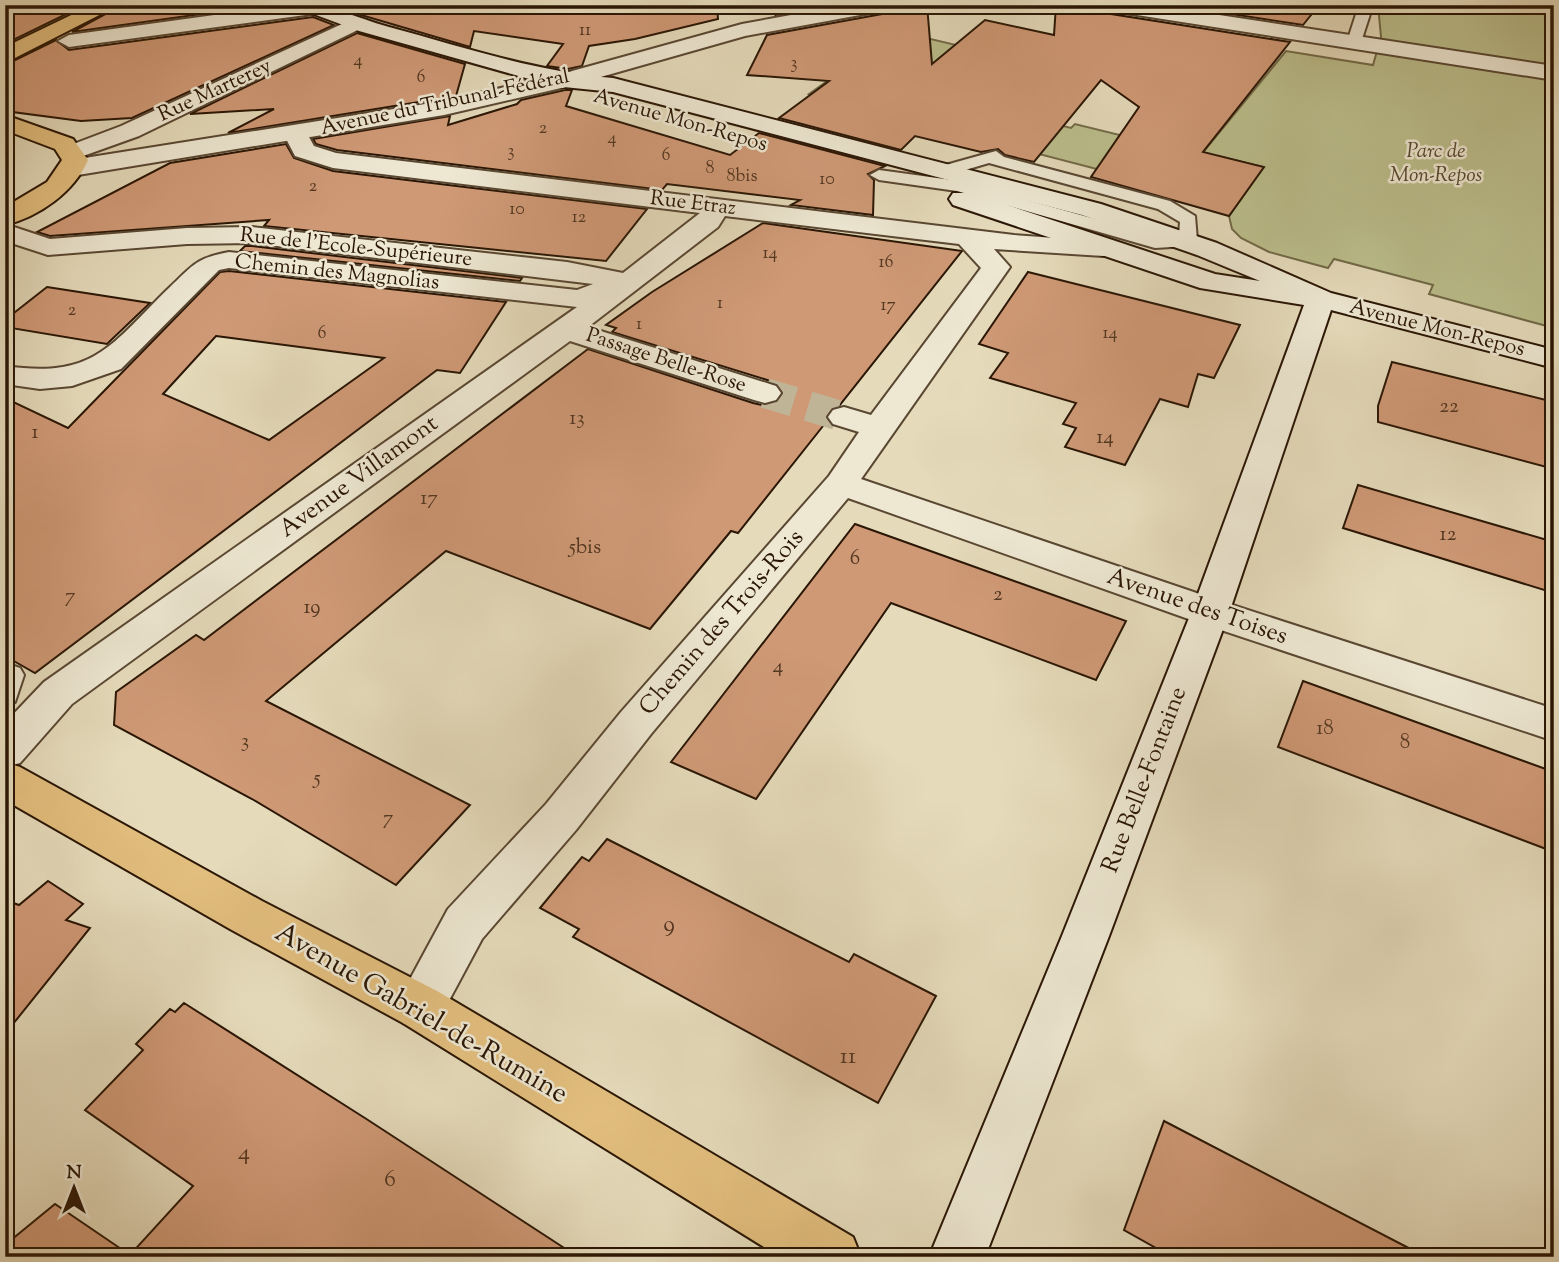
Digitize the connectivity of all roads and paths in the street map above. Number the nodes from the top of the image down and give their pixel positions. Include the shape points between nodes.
1 (109, 5) edge
2 (882, 5) edge
3 (1111, 5) edge
4 (1366, 5) edge
5 (310, 7) edge
6 (357, 17) junction
7 (69, 41) dead end
8 (1354, 42) junction
9 (5, 56) edge
10 (1554, 74) edge
11 (562, 81) junction
12 (5, 122) edge
13 (295, 133) junction
14 (992, 157) joint
15 (72, 161) junction
16 (948, 170) junction
17 (879, 175) junction
18 (716, 207) junction
19 (5, 217) edge
20 (5, 232) edge
21 (968, 238) junction
22 (1188, 240) junction
23 (1103, 248) junction
24 (625, 282) junction
25 (1321, 299) junction
26 (566, 330) junction
27 (1554, 359) edge
28 (5, 375) edge
29 (765, 393) tunnel mouth
30 (844, 417) tunnel mouth
31 (879, 428) junction
32 (841, 484) junction
33 (1210, 612) junction
34 (5, 673) edge
35 (5, 695) edge
36 (1554, 725) edge
37 (5, 751) edge
38 (5, 779) edge
39 (420, 1007) junction
40 (833, 1257) edge
41 (957, 1257) edge

1 - 9 main road
2 - 11 street, Avenue du Tribunal-Fédéral via 742,30
3 - 8 street
4 - 8 lane
5 - 6 street
5 - 7 street
6 - 11 street
6 - 15 street, Rue Marterey
8 - 10 street
11 - 13 street, Avenue du Tribunal-Fédéral via 444,108
11 - 16 street, Avenue Mon-Repos via 613,85
11 - 17 street, Avenue Mon-Repos via 591,99
12 - 15 main road via 55,140
13 - 15 street, Avenue du Tribunal-Fédéral
13 - 18 street, Rue Etraz via 304,151 333,160
14 - 16 lane
14 - 22 lane via 1164,205 1189,220
15 - 19 main road via 54,187
16 - 22 street, Avenue Mon-Repos via 1060,199
17 - 22 lane via 959,187 1155,242
17 - 23 street, Avenue Mon-Repos via 999,210
18 - 21 street, Rue Etraz
18 - 24 street, Avenue Villamont via 709,221
20 - 24 street, Rue de l'Ecole-Supérieure via 48,247 252,235 567,270
21 - 23 street, Rue Etraz
21 - 31 street, Chemin des Trois-Rois via 996,267
22 - 25 street, Avenue Mon-Repos
23 - 25 street, Avenue Mon-Repos via 1230,287
24 - 26 street, Avenue Villamont
24 - 28 street, Chemin des Magnolias via 580,299 229,260 210,264 110,362 72,377 40,380
25 - 27 street, Avenue Mon-Repos
25 - 33 street, Rue Belle-Fontaine
26 - 29 street, Passage Belle-Rose
26 - 37 street, Avenue Villamont via 58,692
30 - 31 street
31 - 32 street, Chemin des Trois-Rois
32 - 33 street, Avenue des Toises
32 - 39 street, Chemin des Trois-Rois via 465,924
33 - 36 street, Avenue des Toises
33 - 41 street, Rue Belle-Fontaine
34 - 35 lane via 10,675
38 - 39 main road, Avenue Gabriel-de-Rumine
39 - 40 main road, Avenue Gabriel-de-Rumine

